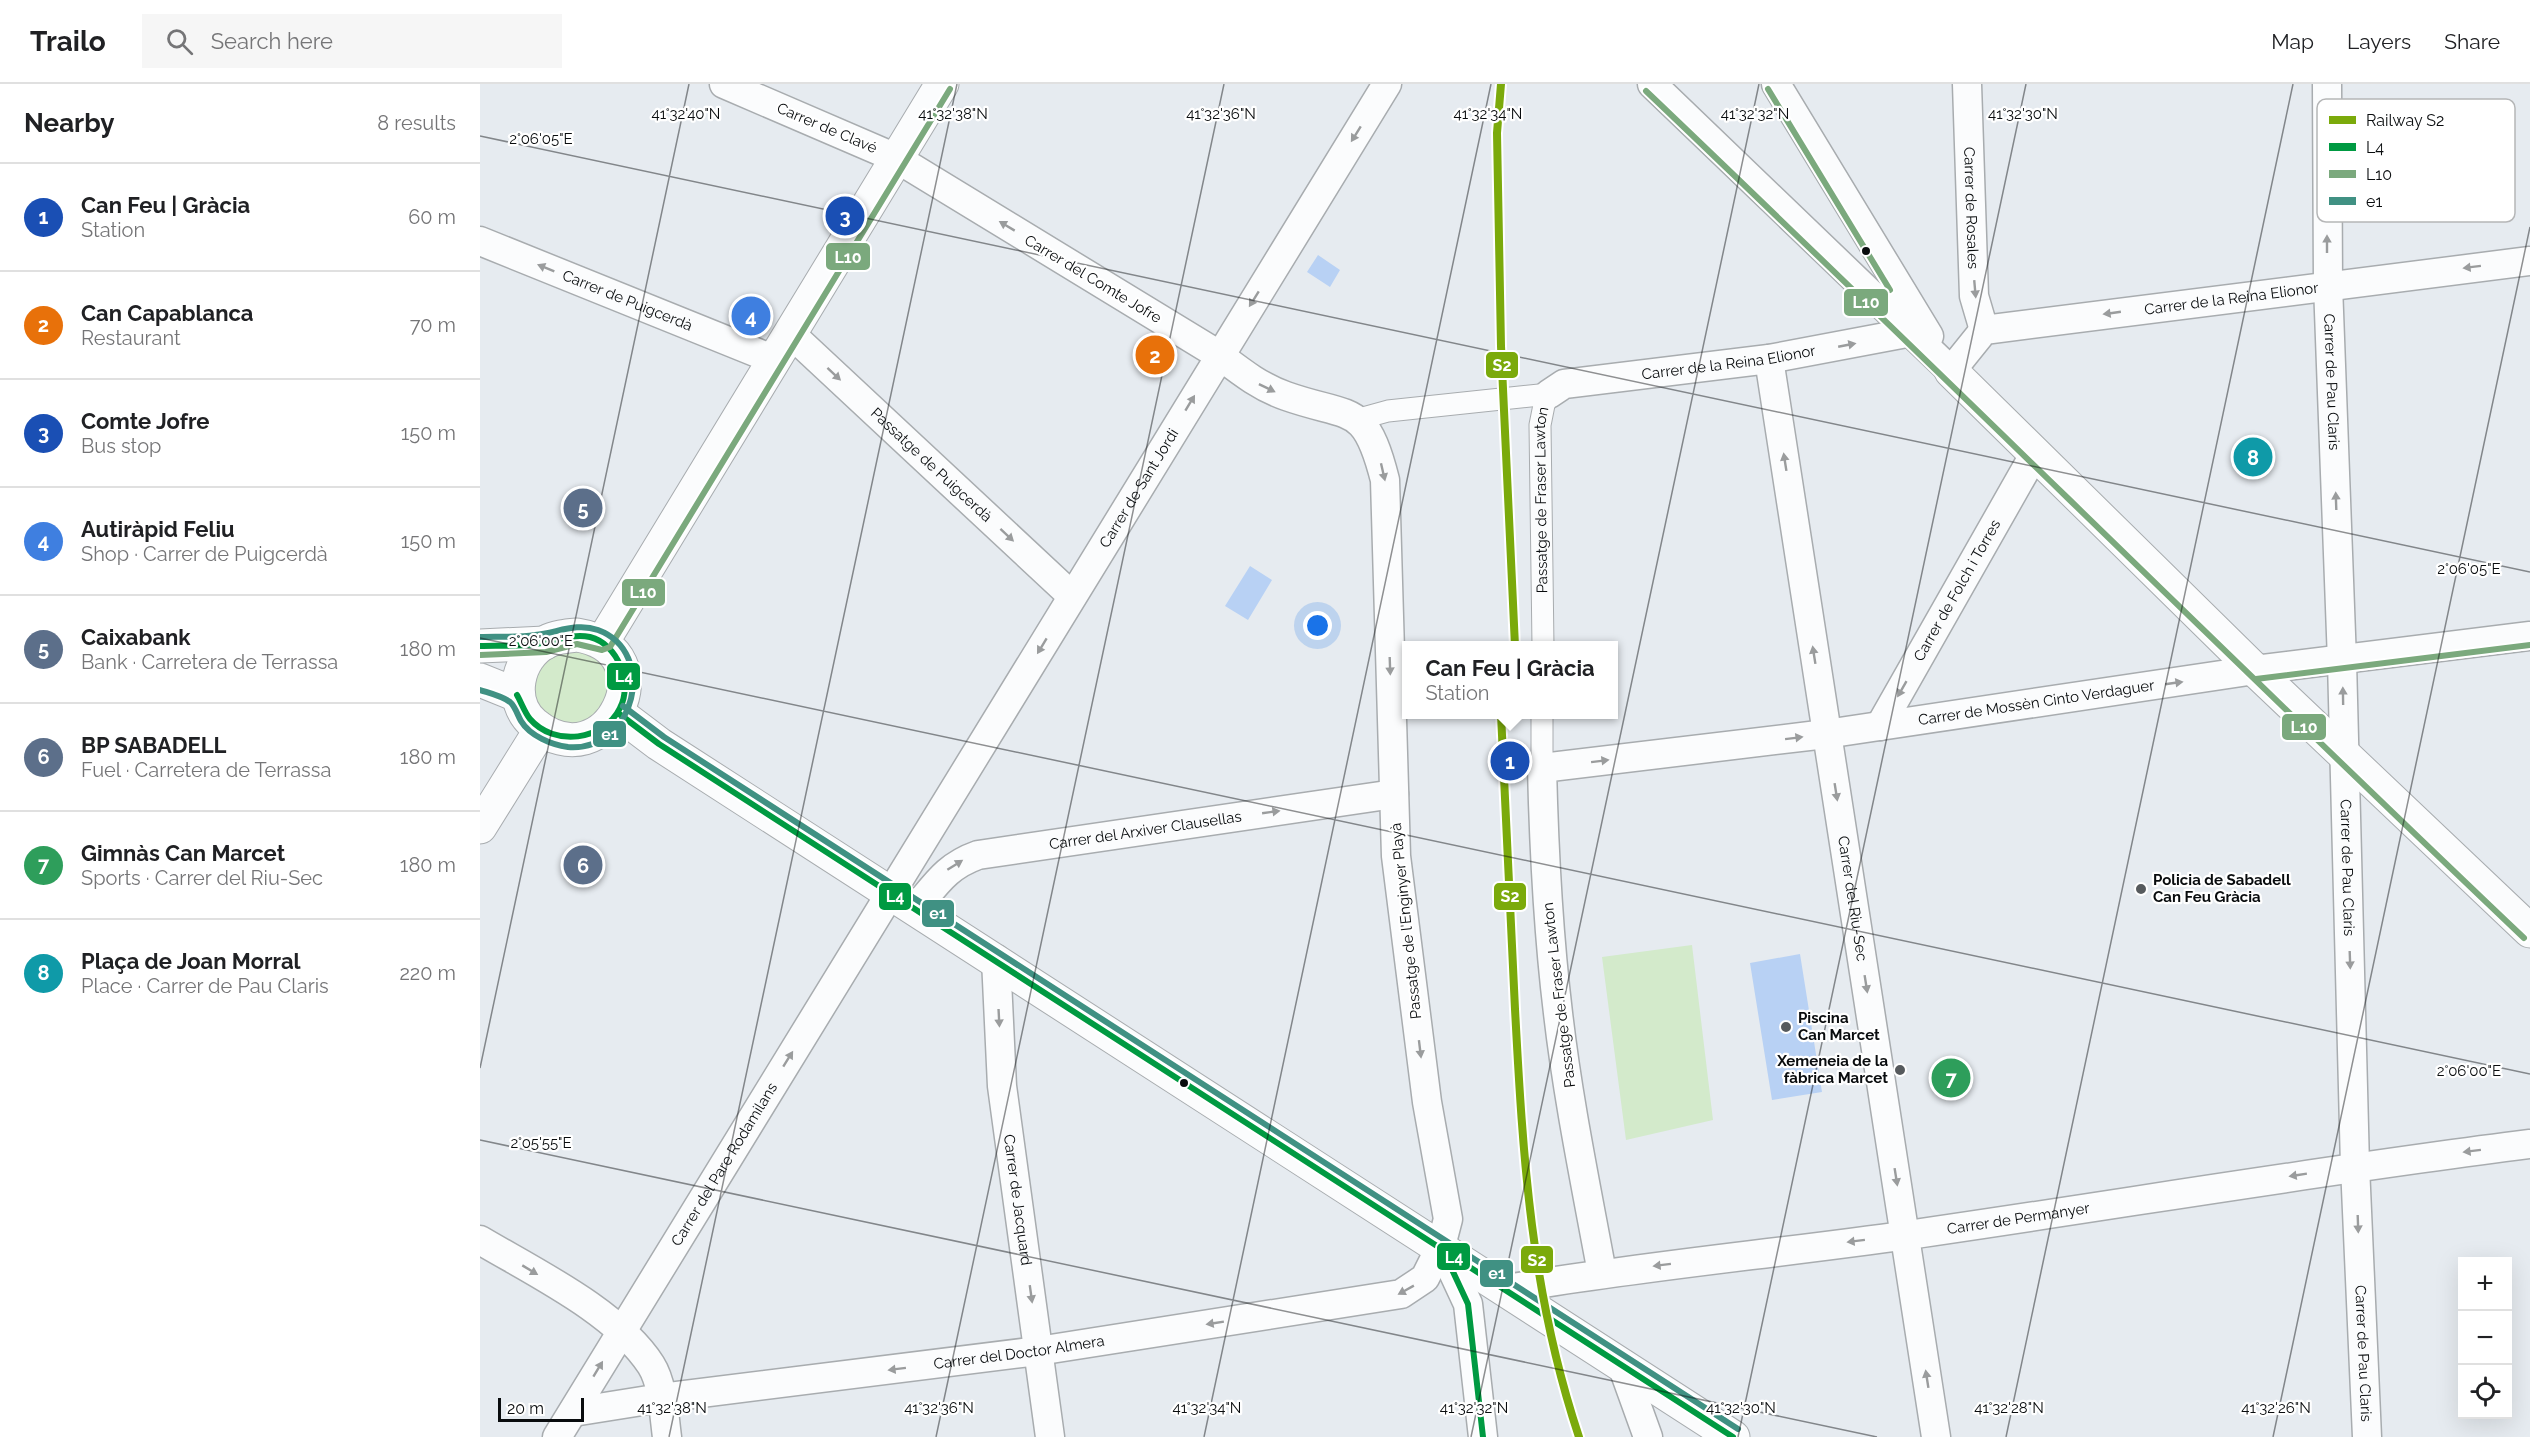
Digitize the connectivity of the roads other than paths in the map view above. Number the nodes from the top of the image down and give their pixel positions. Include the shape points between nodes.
1 (724, 84) edge
2 (942, 84) edge
3 (1387, 84) edge
4 (1652, 84) edge
5 (1776, 84) edge
6 (1967, 84) edge
7 (2327, 84) edge
8 (2327, 99) edge
9 (896, 158) junction
10 (2328, 222) edge
11 (480, 241) edge
12 (2530, 261) edge
13 (2328, 285) junction
14 (1984, 330) junction
15 (1912, 333) junction
16 (783, 347) junction
17 (1219, 355) junction
18 (1769, 359) junction
19 (1951, 371) junction
20 (1549, 394) junction
21 (1359, 419) junction
22 (2034, 455) junction
23 (1072, 596) junction
24 (2530, 636) edge
25 (603, 641) junction
26 (1543, 641) edge
27 (545, 643) junction
28 (480, 646) edge
29 (2342, 661) junction
30 (2255, 670) junction
31 (480, 680) edge
32 (517, 695) junction
33 (618, 713) junction
34 (1542, 719) edge
35 (1880, 726) junction
36 (541, 729) junction
37 (1826, 734) junction
38 (2344, 755) junction
39 (1542, 768) junction
40 (1394, 794) junction
41 (480, 827) edge
42 (904, 900) junction
43 (2530, 931) edge
44 (996, 959) junction
45 (2530, 1144) edge
46 (2355, 1166) junction
47 (1905, 1235) junction
48 (480, 1240) edge
49 (1441, 1246) junction
50 (1602, 1273) junction
51 (1507, 1289) junction
52 (621, 1330) junction
53 (1038, 1351) junction
54 (1622, 1365) junction
55 (661, 1398) junction
56 (573, 1412) junction
57 (557, 1437) edge
58 (667, 1437) edge
59 (1050, 1437) edge
60 (1483, 1437) edge
61 (1648, 1437) edge
62 (1733, 1437) edge
63 (1936, 1437) edge
64 (2367, 1437) edge

1 - 9 street, Carrer de Clavé
2 - 9 main road
3 -> 17 street, Carrer de Sant Jordi
4 - 15 street
5 - 19 street
6 -> 14 street, Carrer de Rosales via 1974,296
8 -> 7 street, Carrer de Pau Claris
9 - 16 main road
17 -> 9 street, Carrer del Comte Jofre
13 -> 10 street, Carrer de Pau Claris
16 -> 11 street, Carrer de Puigcerdà
12 -> 13 street, Carrer de la Reina Elionor
13 -> 14 street, Carrer de la Reina Elionor
29 -> 13 street, Carrer de Pau Claris
14 - 19 street
18 -> 15 street, Carrer de la Reina Elionor
15 - 19 street
16 -> 23 street, Passatge de Puigcerdà
16 - 25 main road
17 -> 21 street, Carrer del Comte Jofre via 1263,387
23 -> 17 street, Carrer de Sant Jordi
18 - 20 street, Carrer de la Reina Elionor via 1564,384
37 -> 18 street, Carrer del Riu-Sec
19 - 22 main road
20 - 21 street via 1388,411
20 - 26 street, Passatge de Fraser Lawton via 1540,425
21 -> 40 street, Passatge de l'Enginyer Playà via 1376,445 1385,480
22 - 30 main road
22 -> 35 street, Carrer de Folch i Torres
23 -> 42 street, Carrer de Sant Jordi
24 - 29 street, Carrer de Mossèn Cinto Verdaguer
25 - 27 main road via 577,635
25 - 33 main road via 623,670
27 - 28 main road
27 - 32 main road via 522,668
29 - 30 street, Carrer de Mossèn Cinto Verdaguer
38 -> 29 street, Carrer de Pau Claris
35 -> 30 street, Carrer de Mossèn Cinto Verdaguer
30 - 38 main road
31 - 32 main road
32 - 36 main road via 529,720
33 - 36 main road via 604,729 579,738 554,736
33 - 42 main road via 659,744
34 - 39 street, Passatge de Fraser Lawton
35 - 37 street, Carrer de Mossèn Cinto Verdaguer
36 - 41 main road
39 -> 37 street, Carrer de Mossèn Cinto Verdaguer
37 -> 47 street, Carrer del Riu-Sec
38 - 43 main road
38 -> 46 street, Carrer de Pau Claris
39 - 50 street, Passatge de Fraser Lawton via 1544,869 1558,1014
42 -> 40 street, Carrer del Arxiver Clausellas via 961,861 978,855
40 -> 49 street, Passatge de l'Enginyer Playà via 1396,856 1425,1091 1448,1219
42 - 44 main road
52 -> 42 street, Carrer del Pare Rodamilans
44 - 49 main road
44 -> 53 street, Carrer de Jacquard via 1002,1086
45 -> 46 street, Carrer de Permanyer
46 -> 47 street, Carrer de Permanyer
46 -> 64 street, Carrer de Pau Claris
47 -> 50 street, Carrer de Permanyer
63 -> 47 street, Carrer del Riu-Sec
48 -> 52 street via 566,1291
49 - 51 main road
49 -> 53 street, Carrer del Doctor Almera via 1425,1278 1401,1294
49 - 60 street via 1468,1304
50 - 51 street, Carrer de Permanyer
51 - 54 main road
52 - 55 street via 652,1366
56 -> 52 street, Carrer del Pare Rodamilans
53 -> 55 street, Carrer del Doctor Almera
53 - 59 street, Carrer de Jacquard
54 - 61 street
54 - 62 main road
55 - 56 street, Carrer del Doctor Almera
55 - 58 street
56 - 57 street, Carrer del Pare Rodamilans

